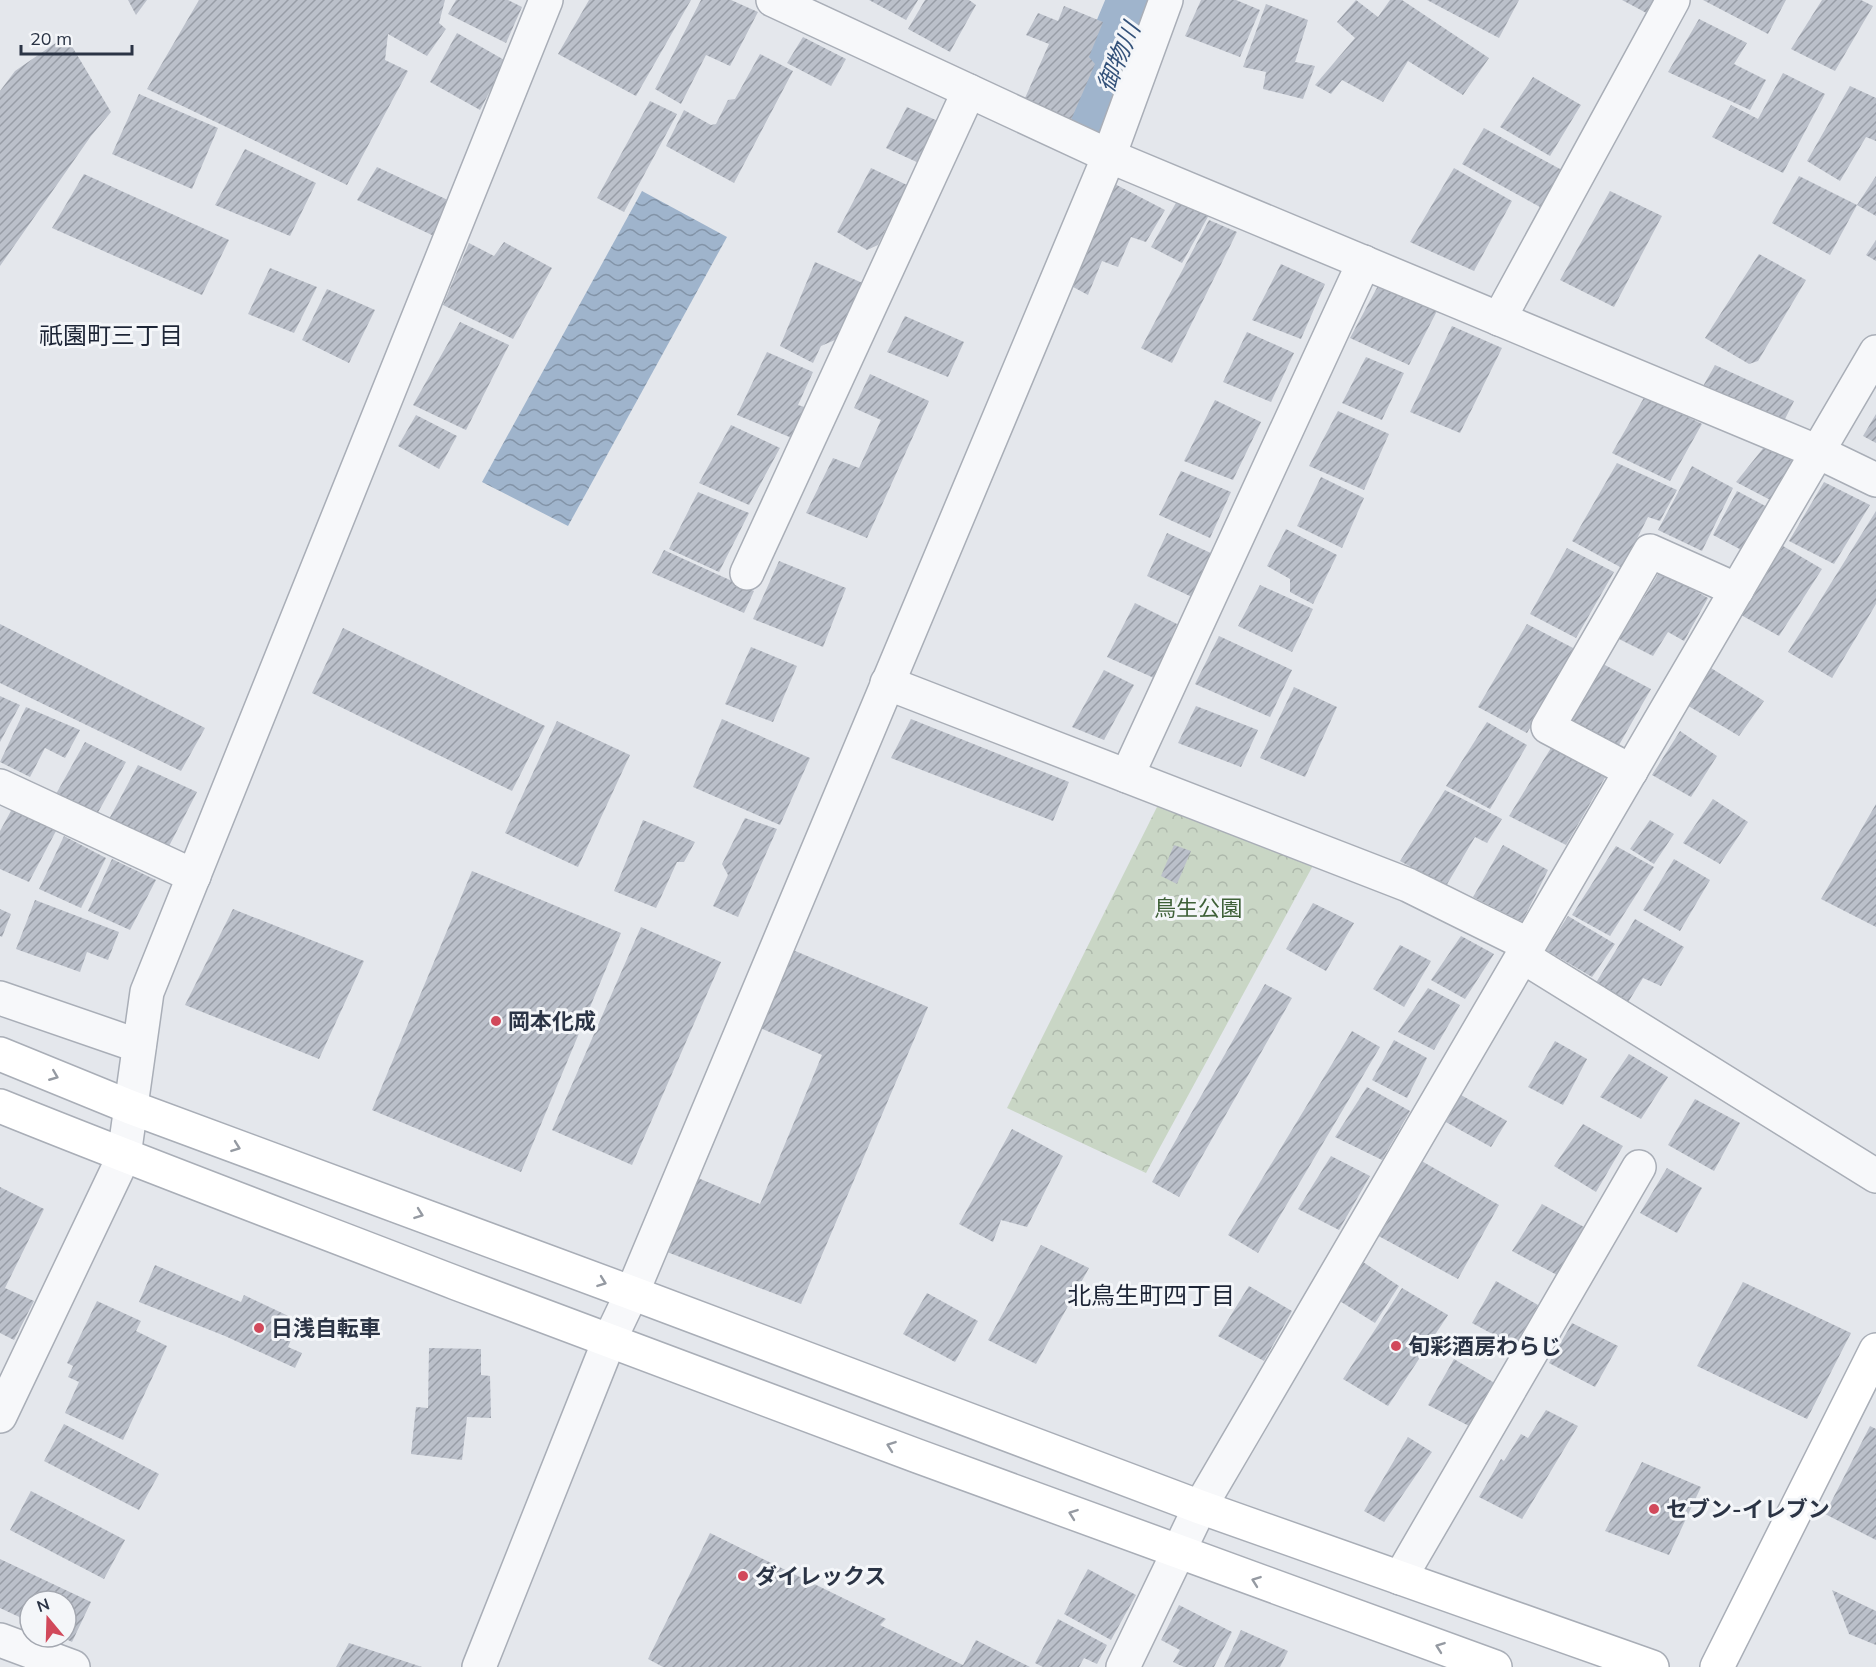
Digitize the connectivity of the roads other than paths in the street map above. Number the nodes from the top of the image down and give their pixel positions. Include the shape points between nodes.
1 (546, 0) edge
2 (773, 0) edge
3 (1166, 0) edge
4 (1673, 0) edge
5 (969, 91) junction
6 (1109, 156) junction
7 (1364, 262) junction
8 (1499, 319) junction
9 (1876, 352) edge
10 (1818, 452) junction
11 (1876, 480) edge
12 (747, 573) dead end
13 (1737, 590) junction
14 (887, 683) junction
15 (1631, 771) junction
16 (1127, 776) junction
17 (0, 786) edge
18 (194, 876) junction
19 (1526, 950) junction
20 (0, 998) edge
21 (139, 1046) junction
22 (0, 1054) edge
23 (0, 1106) edge
24 (130, 1107) junction
25 (124, 1156) junction
26 (1639, 1167) dead end
27 (1876, 1176) edge
28 (632, 1293) junction
29 (609, 1341) junction
30 (1876, 1350) edge
31 (0, 1416) edge
32 (1200, 1507) junction
33 (1178, 1553) junction
34 (1400, 1578) junction
35 (0, 1640) edge
36 (73, 1667) edge
37 (479, 1667) edge
38 (1123, 1667) edge
39 (1495, 1667) edge
40 (1652, 1667) edge
41 (1717, 1667) edge

1 - 18 street
2 - 5 street
3 - 6 street
4 - 8 street
5 - 6 street
5 - 12 street
6 - 7 street
6 - 14 street
7 - 8 street
7 - 16 street
8 - 10 street
9 - 10 street
10 - 11 street
10 - 13 street
13 - 15 street
13 - 15 street via 1650,551 1548,727
14 - 16 street
14 - 28 street
15 - 19 street
16 - 19 street via 1408,885
17 - 18 street
18 - 21 street via 147,992
19 - 27 street
19 - 32 street
20 - 21 street
21 - 24 street
22 -> 24 street
23 - 25 street
24 - 25 street
24 -> 28 street
25 - 29 street
25 - 31 street
26 - 34 street
28 - 29 street
28 - 32 street
33 -> 29 street
29 - 37 street
30 - 41 street
32 - 33 street
32 - 34 street
33 - 38 street
39 -> 33 street
34 - 40 street
35 - 36 street

